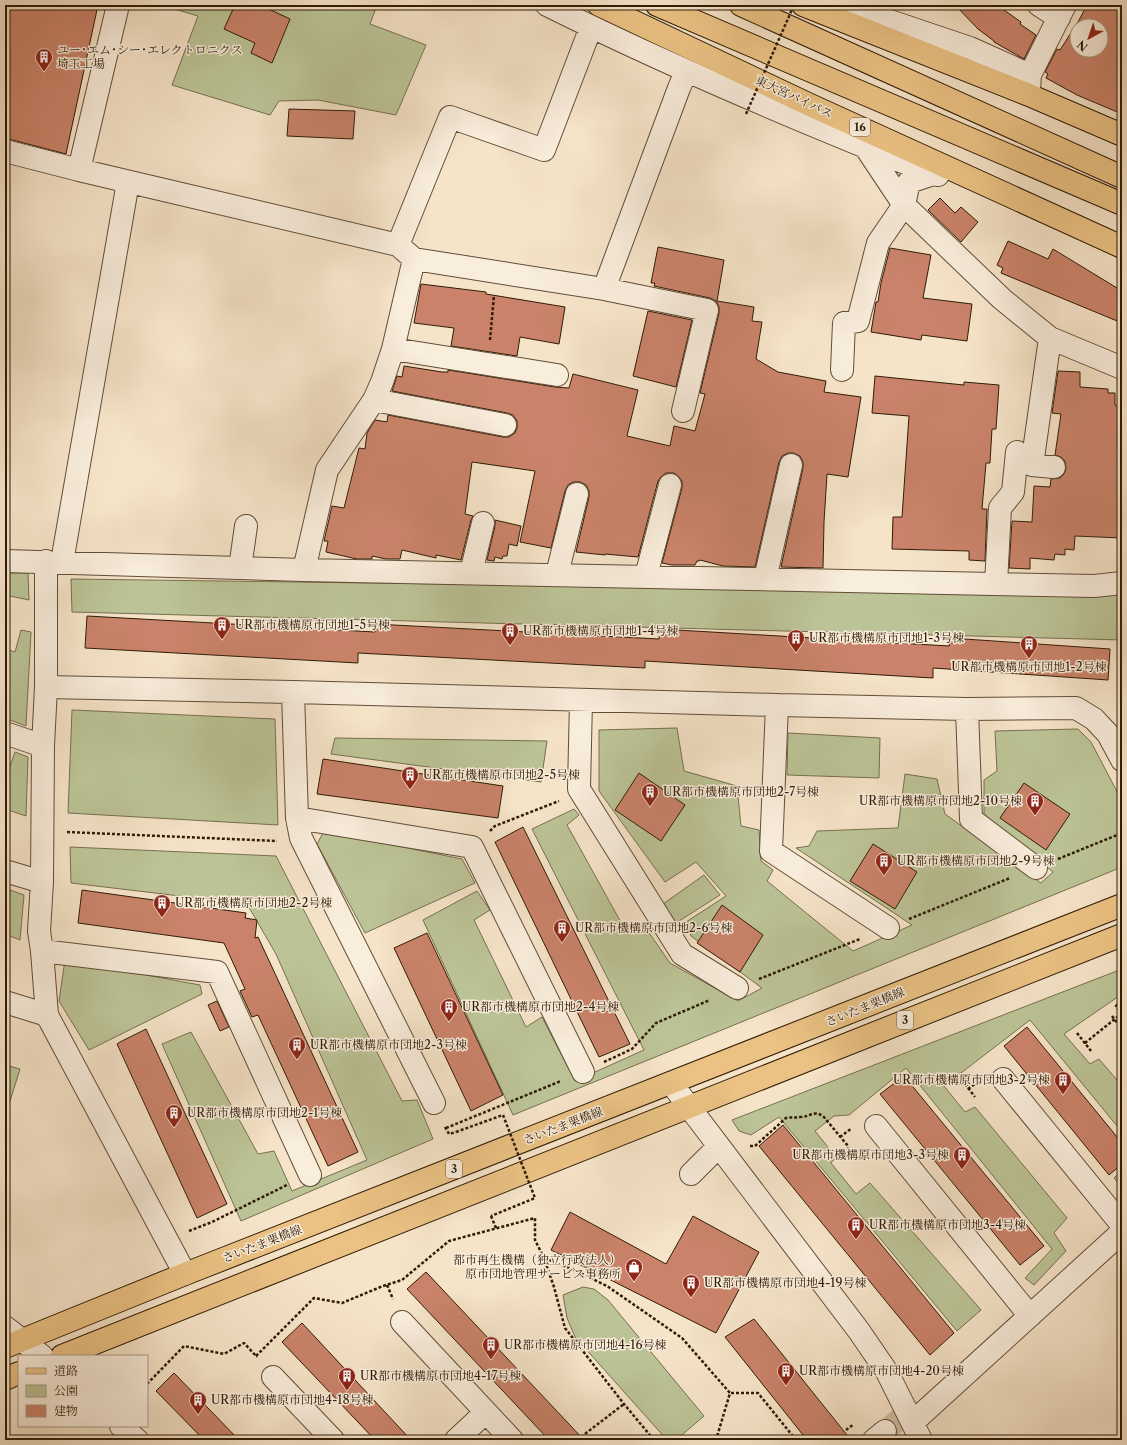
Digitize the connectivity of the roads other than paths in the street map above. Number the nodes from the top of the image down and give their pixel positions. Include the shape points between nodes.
1 (118, 5) edge
2 (547, 5) edge
3 (598, 5) edge
4 (657, 5) edge
5 (741, 5) edge
6 (803, 5) edge
7 (850, 5) edge
8 (1038, 5) edge
9 (1062, 12) edge
10 (591, 27) junction
11 (686, 72) junction
12 (1029, 85) junction
13 (1122, 135) edge
14 (866, 148) junction
15 (5, 151) edge
16 (79, 170) junction
17 (933, 174) junction
18 (1122, 176) edge
19 (128, 182) junction
20 (998, 190) junction
21 (904, 204) junction
22 (1122, 204) edge
23 (398, 246) junction
24 (1122, 247) edge
25 (414, 259) junction
26 (604, 289) junction
27 (1050, 338) junction
28 (393, 349) junction
29 (1122, 368) edge
30 (842, 370) dead end
31 (557, 375) dead end
32 (374, 400) junction
33 (683, 411) dead end
34 (505, 425) dead end
35 (1018, 452) dead end
36 (791, 465) dead end
37 (1054, 466) dead end
38 (670, 485) dead end
39 (577, 494) dead end
40 (484, 523) dead end
41 (246, 526) dead end
42 (5, 560) edge
43 (54, 562) junction
44 (240, 568) junction
45 (304, 570) junction
46 (471, 573) junction
47 (556, 574) junction
48 (646, 576) junction
49 (765, 579) junction
50 (1122, 583) edge
51 (996, 584) junction
52 (46, 687) junction
53 (293, 692) junction
54 (581, 700) junction
55 (777, 705) junction
56 (967, 709) junction
57 (5, 734) edge
58 (43, 746) junction
59 (1122, 760) edge
60 (299, 828) junction
61 (1036, 868) road end
62 (5, 871) edge
63 (42, 882) junction
64 (1122, 905) edge
65 (888, 928) road end
66 (1122, 934) edge
67 (42, 951) junction
68 (737, 988) road end
69 (5, 1002) edge
70 (47, 1015) junction
71 (583, 1072) road end
72 (1003, 1079) dead end
73 (671, 1083) junction
74 (434, 1104) dead end
75 (689, 1108) junction
76 (876, 1126) dead end
77 (718, 1147) junction
78 (691, 1174) dead end
79 (310, 1175) road end
80 (1122, 1225) edge
81 (1122, 1232) edge
82 (185, 1274) junction
83 (1030, 1316) junction
84 (402, 1322) dead end
85 (11, 1338) edge
86 (40, 1355) edge
87 (65, 1355) edge
88 (18, 1373) edge
89 (273, 1377) road end
90 (5, 1379) edge
91 (486, 1412) junction
92 (912, 1422) edge
93 (122, 1427) edge
94 (137, 1440) edge
95 (333, 1440) edge
96 (456, 1440) edge
97 (512, 1440) edge

1 - 16 street
2 - 10 street
3 - 20 main road, 東大宮バイパス / 16
4 - 22 main road
5 - 18 main road
6 - 12 main road
7 - 12 street via 970,48
8 - 9 street
9 - 12 street
10 - 11 street
10 - 23 street via 544,150 450,117
11 - 14 street
11 - 26 street
12 - 13 main road
14 - 17 street
14 - 21 street
15 - 16 street
16 - 19 street
17 - 20 street
17 - 21 street via 909,182
19 - 23 street
19 - 43 street
20 - 24 main road, 東大宮バイパス / 16
21 - 27 street via 1002,299
21 - 30 street via 878,243 858,321 844,323
23 - 25 street
25 - 26 street
25 - 28 street
26 - 33 street via 707,310
27 - 29 street
27 - 37 street via 1032,465
28 - 31 street
28 - 32 street
32 - 34 street
32 - 45 street via 327,470
35 - 51 street via 1013,492 1000,508
36 - 49 street
38 - 48 street
39 - 47 street
40 - 46 street
41 - 44 street
42 - 43 street
43 - 44 street
43 - 52 street
44 - 45 street
45 - 46 street
46 - 47 street
47 - 48 street
48 - 49 street
49 - 51 street
50 - 51 street via 1094,586
52 - 53 street
52 - 58 street
53 - 54 street
53 - 60 street
54 - 55 street
54 - 68 street via 579,789 682,954
55 - 56 street
55 - 65 street via 771,851
56 - 59 street via 1076,708 1094,718 1108,734
56 - 61 street via 971,819
57 - 58 street
58 - 63 street
60 - 71 street via 472,847
60 - 74 street
62 - 63 street
63 - 67 street via 39,932
64 - 73 main road, さいたま栗橋線 / 3
66 - 75 main road, 3
67 - 70 street
67 - 79 street via 216,972
69 - 70 street
70 - 82 street
72 - 80 street
73 - 75 street
73 - 82 main road, さいたま栗橋線 / 3
75 - 77 street
75 - 87 main road, 3
76 - 83 street
77 - 78 street
77 - 92 street via 859,1331 887,1372
81 - 83 street
82 - 85 main road, さいたま栗橋線 / 3
83 - 92 street
84 - 91 street
85 - 86 street
88 - 90 main road
89 - 95 street
91 - 96 street
91 - 97 street
93 - 94 street

